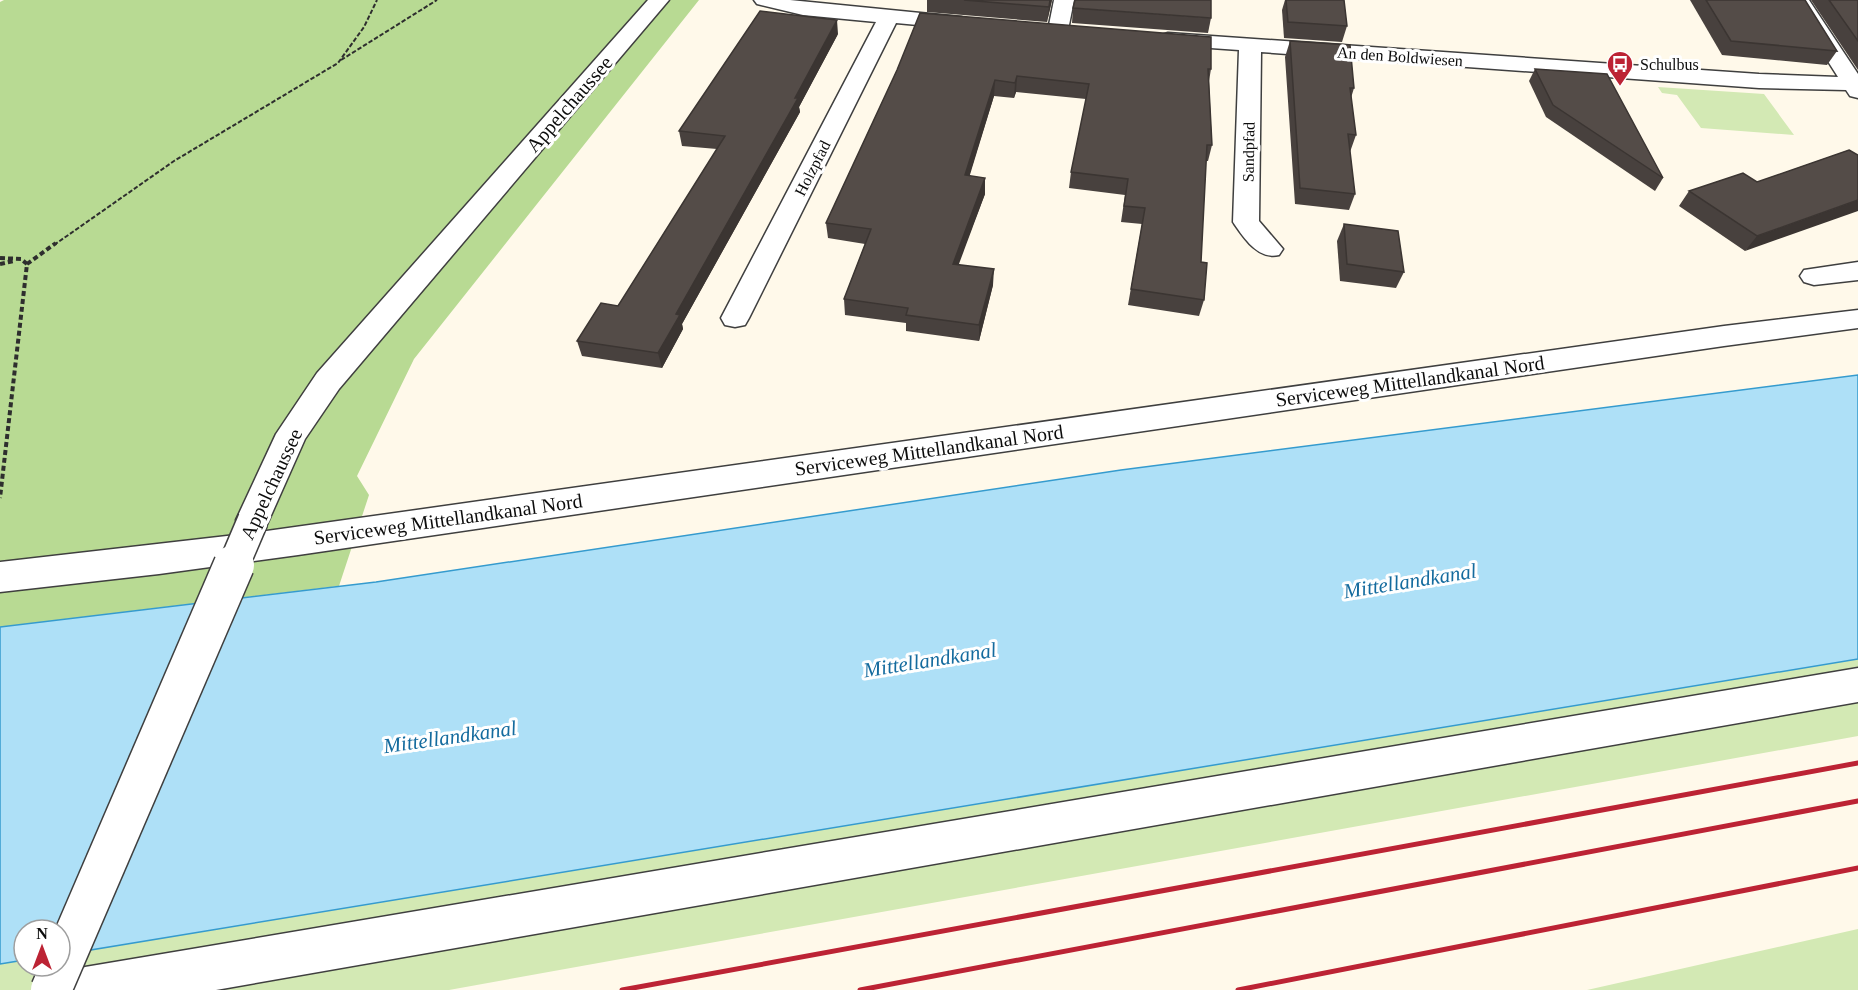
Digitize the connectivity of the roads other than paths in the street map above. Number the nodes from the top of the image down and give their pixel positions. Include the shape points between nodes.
1 (659, 0) edge
2 (764, 0) edge
3 (1064, 0) edge
4 (1798, 0) edge
5 (889, 17) junction
6 (979, 24) edge
7 (1035, 29) edge
8 (1058, 30) junction
9 (1080, 32) edge
10 (1148, 38) edge
11 (1250, 46) junction
12 (1857, 86) edge
13 (1270, 249) dead end
14 (1858, 271) edge
15 (1814, 276) dead end
16 (735, 318) dead end
17 (1858, 319) edge
18 (0, 577) edge
19 (1858, 685) edge
20 (51, 990) edge
21 (85, 990) edge

1 - 20 street, Appelchaussee, bridge via 327,381 292,435
2 - 5 street via 803,9
3 - 8 street
4 - 12 street
5 - 6 street
5 - 16 street, Holzpfad
7 - 8 street
8 - 9 street
10 - 11 street, An den Boldwiesen
11 - 12 street, An den Boldwiesen
11 - 13 street, Sandpfad via 1246,222
14 - 15 street
17 - 18 street, Serviceweg Mittellandkanal Nord via 228,551
19 - 21 street

